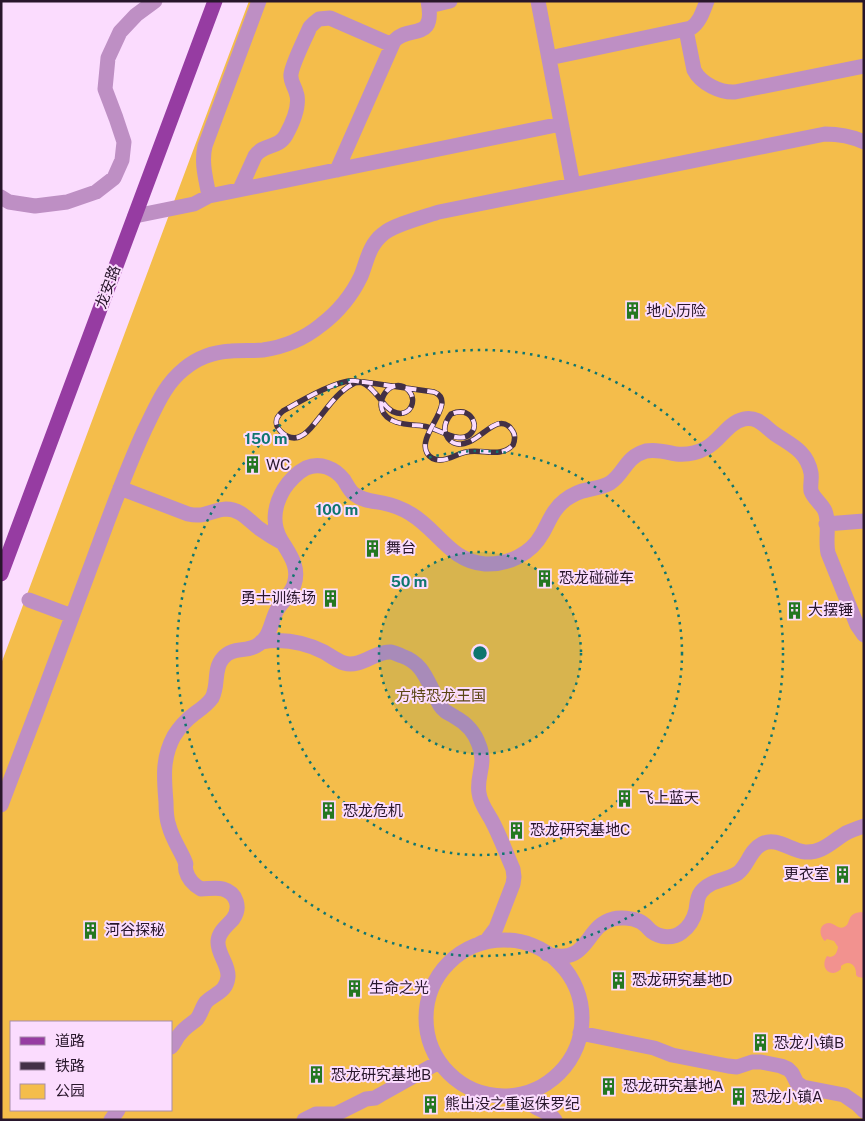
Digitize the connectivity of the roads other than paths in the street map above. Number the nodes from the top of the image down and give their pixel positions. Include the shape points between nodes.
1 (155, 1) edge
2 (215, 1) edge
3 (259, 1) edge
4 (450, 1) edge
5 (707, 1) edge
6 (428, 3) edge
7 (541, 5) edge
8 (686, 30) junction
9 (392, 46) junction
10 (549, 58) junction
11 (864, 66) edge
12 (561, 124) junction
13 (864, 142) edge
14 (337, 170) junction
15 (573, 185) junction
16 (240, 189) junction
17 (209, 196) junction
18 (1, 197) edge
19 (135, 216) junction
20 (120, 488) junction
21 (864, 521) edge
22 (826, 524) junction
23 (283, 543) junction
24 (1, 574) edge
25 (29, 600) dead end
26 (277, 611) junction
27 (72, 616) junction
28 (864, 635) edge
29 (261, 642) junction
30 (293, 642) junction
31 (1, 805) edge
32 (864, 826) edge
33 (479, 944) junction
34 (547, 954) junction
35 (580, 1033) junction
36 (172, 1045) edge
37 (439, 1062) junction
38 (525, 1093) junction
39 (864, 1111) edge
40 (304, 1120) edge
41 (555, 1120) edge

1 - 18 lane via 120,32 108,58 105,89 124,142 122,160 114,178 96,192 67,202 36,206 9,202
2 - 19 main road, 龙安路
3 - 17 lane via 205,146 203,165
4 - 6 lane
5 - 8 lane via 699,20
6 - 9 lane via 430,17 426,26 397,38
7 - 10 lane
8 - 10 lane
8 - 11 lane via 697,75 708,85 726,92
9 - 14 lane
9 - 16 lane via 330,18 314,23 292,70 291,81 298,104 285,136 276,145 258,151
10 - 12 lane
12 - 14 lane
12 - 15 lane
13 - 15 lane via 848,136 825,134
14 - 16 lane
15 - 20 lane via 438,212 383,233 369,252 353,290 334,314 311,333 275,348 206,356 175,377 159,400
16 - 17 lane
17 - 19 lane via 194,204
19 - 24 main road, 龙安路
20 - 23 lane via 197,516 228,509 238,512
20 - 27 lane
21 - 22 lane
22 - 23 lane via 826,512 811,491 809,467 801,452 762,423 742,419 701,450 685,454 659,450 642,452 627,463 610,483 565,500 531,548 506,562 481,564 460,556 415,516 394,505 361,499 353,494 338,473 319,466 303,470 288,483 277,501 275,522
22 - 28 lane via 828,553
23 - 26 lane via 293,559 296,576
25 - 27 lane
26 - 29 lane via 267,637
26 - 30 lane via 280,630
27 - 31 lane
29 - 30 lane
29 - 36 lane via 249,649 234,650 222,659 218,665 214,694 178,730 166,759 166,817 189,878 200,889 231,892 237,905 234,918 221,932 218,941 228,972 225,986 208,1001
30 - 33 lane via 316,648 344,663 352,664 391,652 409,658 424,672 438,704 476,736 482,755 479,795 514,869 496,928 487,940
32 - 34 lane via 813,852 774,842 762,844 740,872 706,886 697,898 696,912 688,927 676,936 656,935 634,920 613,919 600,926 576,952 562,957
33 - 34 lane via 505,940 530,945
33 - 37 lane via 456,956 447,965 428,999 428,1037
34 - 35 lane via 562,966 575,988 581,1013
35 - 38 lane via 568,1062 560,1072 540,1088
35 - 39 lane via 728,1066 752,1062 781,1066 788,1069 803,1087 844,1095
37 - 38 lane via 455,1080 478,1092 502,1096
37 - 40 lane via 375,1098 336,1114 316,1114
38 - 41 lane via 536,1109

